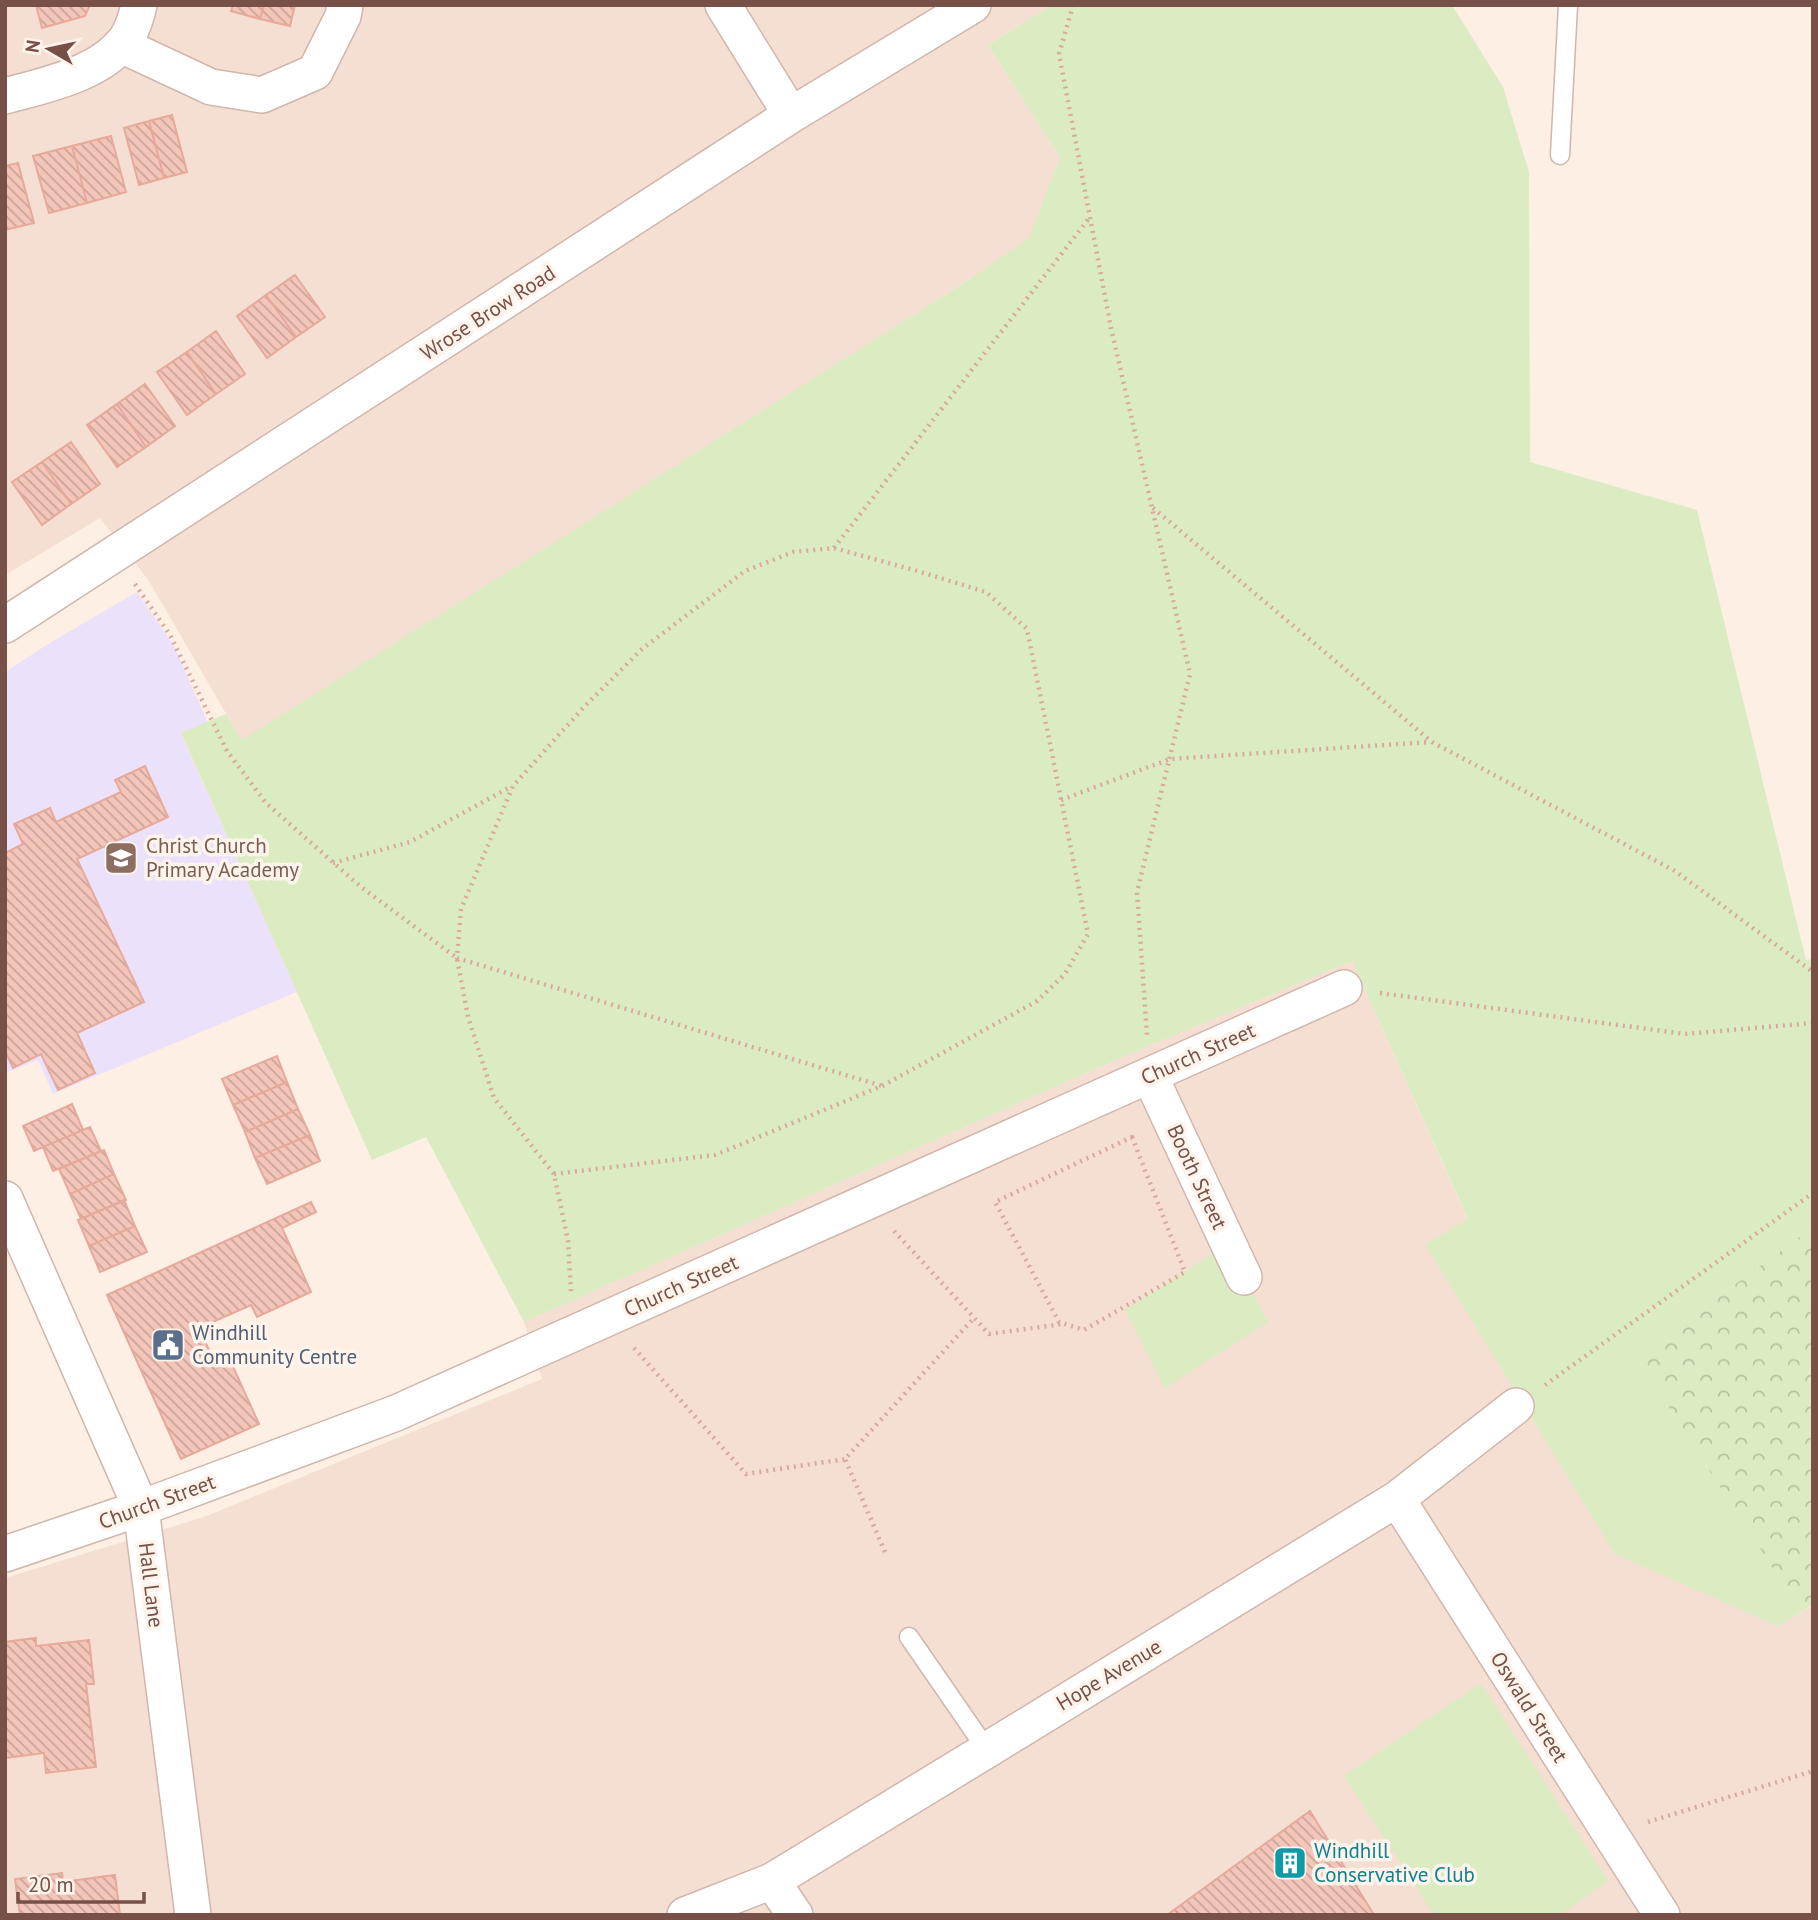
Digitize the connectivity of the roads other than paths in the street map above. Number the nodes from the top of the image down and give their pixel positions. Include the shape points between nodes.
1 (139, 5) edge
2 (345, 5) edge
3 (723, 5) edge
4 (973, 5) edge
5 (1568, 5) edge
6 (121, 45) junction
7 (5, 96) edge
8 (791, 115) junction
9 (1560, 155) dead end
10 (5, 625) edge
11 (1344, 988) road end
12 (1150, 1076) junction
13 (5, 1199) edge
14 (1244, 1277) dead end
15 (1516, 1406) road end
16 (1397, 1499) junction
17 (141, 1508) junction
18 (5, 1554) edge
19 (909, 1637) dead end
20 (987, 1750) junction
21 (772, 1881) junction
22 (193, 1915) edge
23 (685, 1915) edge
24 (795, 1915) edge
25 (1662, 1915) edge

1 - 6 street
2 - 6 street via 315,72 262,94 211,87
3 - 8 street
4 - 8 street, Wrose Brow Road
5 - 9 lane
6 - 7 street via 90,69
8 - 10 street, Wrose Brow Road
11 - 12 street, Church Street
12 - 14 street, Booth Street
12 - 17 street, Church Street via 396,1413
13 - 17 street, Hall Lane
15 - 16 street, Hope Avenue
16 - 20 street, Hope Avenue
16 - 25 street, Oswald Street
17 - 18 street, Church Street
17 - 22 street, Hall Lane
19 - 20 lane
20 - 21 street, Hope Avenue
21 - 23 street, Hope Avenue
21 - 24 street

